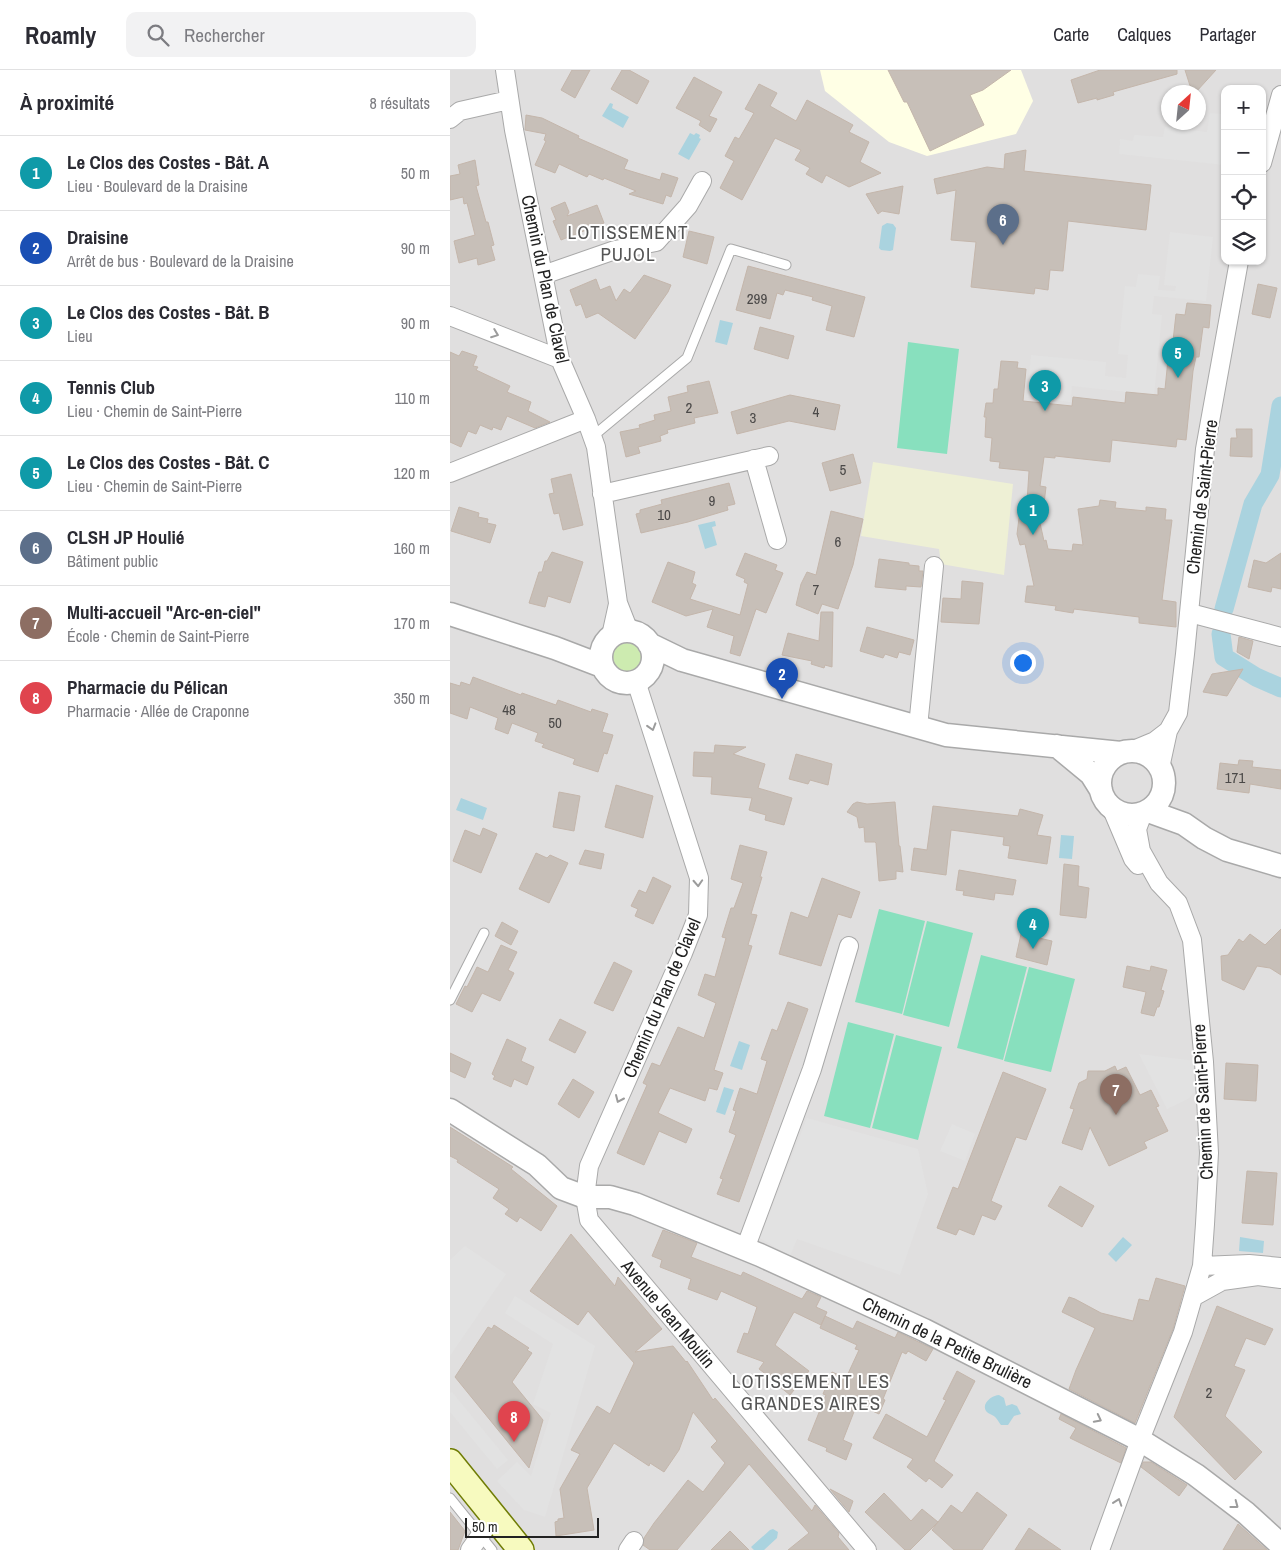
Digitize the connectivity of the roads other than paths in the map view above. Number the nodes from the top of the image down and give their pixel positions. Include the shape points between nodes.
1 (505, 70) edge
2 (1281, 95) edge
3 (509, 100) junction
4 (450, 119) edge
5 (1266, 149) edge
6 (702, 181) dead end
7 (786, 265) dead end
8 (1238, 265) edge
9 (543, 275) junction
10 (450, 316) edge
11 (560, 359) junction
12 (586, 419) junction
13 (592, 437) junction
14 (450, 473) edge
15 (602, 494) junction
16 (777, 540) dead end
17 (934, 566) dead end
18 (1190, 613) junction
19 (450, 614) edge
20 (1281, 637) edge
21 (650, 644) junction
22 (611, 645) junction
23 (682, 660) junction
24 (643, 675) junction
25 (918, 727) junction
26 (1168, 732) junction
27 (1057, 746) junction
28 (1126, 752) junction
29 (1160, 768) junction
30 (1106, 799) junction
31 (1151, 807) junction
32 (1281, 866) edge
33 (1160, 883) junction
34 (484, 933) dead end
35 (849, 946) dead end
36 (450, 1000) edge
37 (450, 1110) edge
38 (585, 1197) junction
39 (745, 1249) junction
40 (1202, 1266) junction
41 (1281, 1267) edge
42 (1281, 1279) edge
43 (1193, 1297) junction
44 (1140, 1440) junction
45 (450, 1462) edge
46 (450, 1498) edge
47 (487, 1525) junction
48 (1281, 1545) edge
49 (1103, 1549) edge
50 (470, 1550) edge
51 (492, 1550) edge
52 (522, 1550) edge
53 (867, 1550) edge

1 - 3 street, Chemin du Plan de Clavel
2 - 5 street
3 - 4 street via 460,111
3 - 9 street, Chemin du Plan de Clavel
6 - 9 street via 688,206 656,242 615,250
7 - 13 lane via 731,249 687,358
8 - 18 street, Chemin de Saint-Pierre via 1205,449
9 - 11 street, Chemin du Plan de Clavel
10 -> 11 street
11 - 12 street, Chemin du Plan de Clavel
12 - 13 street, Chemin du Plan de Clavel
12 - 14 street
13 - 15 street, Chemin du Plan de Clavel
15 - 16 street via 762,457
15 - 22 street, Chemin du Plan de Clavel via 618,603
17 - 25 street
18 - 20 street
18 - 26 street, Chemin de Saint-Pierre via 1178,713
19 - 22 street via 555,648
21 - 22 street via 637,633
21 - 23 street
21 - 24 street via 653,660
22 - 24 street via 606,673 613,679 629,683
23 - 24 street
23 - 25 street
24 -> 38 street, Chemin du Plan de Clavel via 699,878 698,915 590,1166
25 - 27 street via 946,735
26 - 28 street via 1156,741
26 - 29 street, Chemin de Saint-Pierre
27 - 28 street
27 - 30 street via 1090,774
28 - 29 street via 1143,753
28 - 30 street via 1111,759 1104,768 1100,779
29 - 31 street via 1164,781
30 - 31 street via 1118,812 1126,814 1134,815
30 - 33 street, Chemin de Saint-Pierre via 1133,859
31 - 32 street via 1227,850
31 - 33 street, Chemin de Saint-Pierre via 1137,829 1141,851
33 - 40 street, Chemin de Saint-Pierre via 1178,903 1192,940 1204,1052 1209,1153
34 - 36 lane
35 - 39 street via 812,1069
37 - 38 street via 537,1165 561,1188
38 - 39 street, Chemin de la Petite Brulière via 610,1197 635,1204
38 - 53 street, Avenue Jean Moulin via 589,1220
39 -> 44 street, Chemin de la Petite Brulière via 924,1330
40 - 41 street via 1250,1264
40 - 43 street, Chemin de Saint-Pierre
42 - 43 street via 1258,1276 1222,1281
43 - 44 street, Chemin de Saint-Pierre via 1183,1332
44 -> 48 street, Chemin de la Petite Brulière via 1196,1475
49 -> 44 street, Chemin de Saint-Pierre
45 - 47 main road
46 - 47 lane
47 - 50 street
47 - 51 lane
47 - 52 main road

